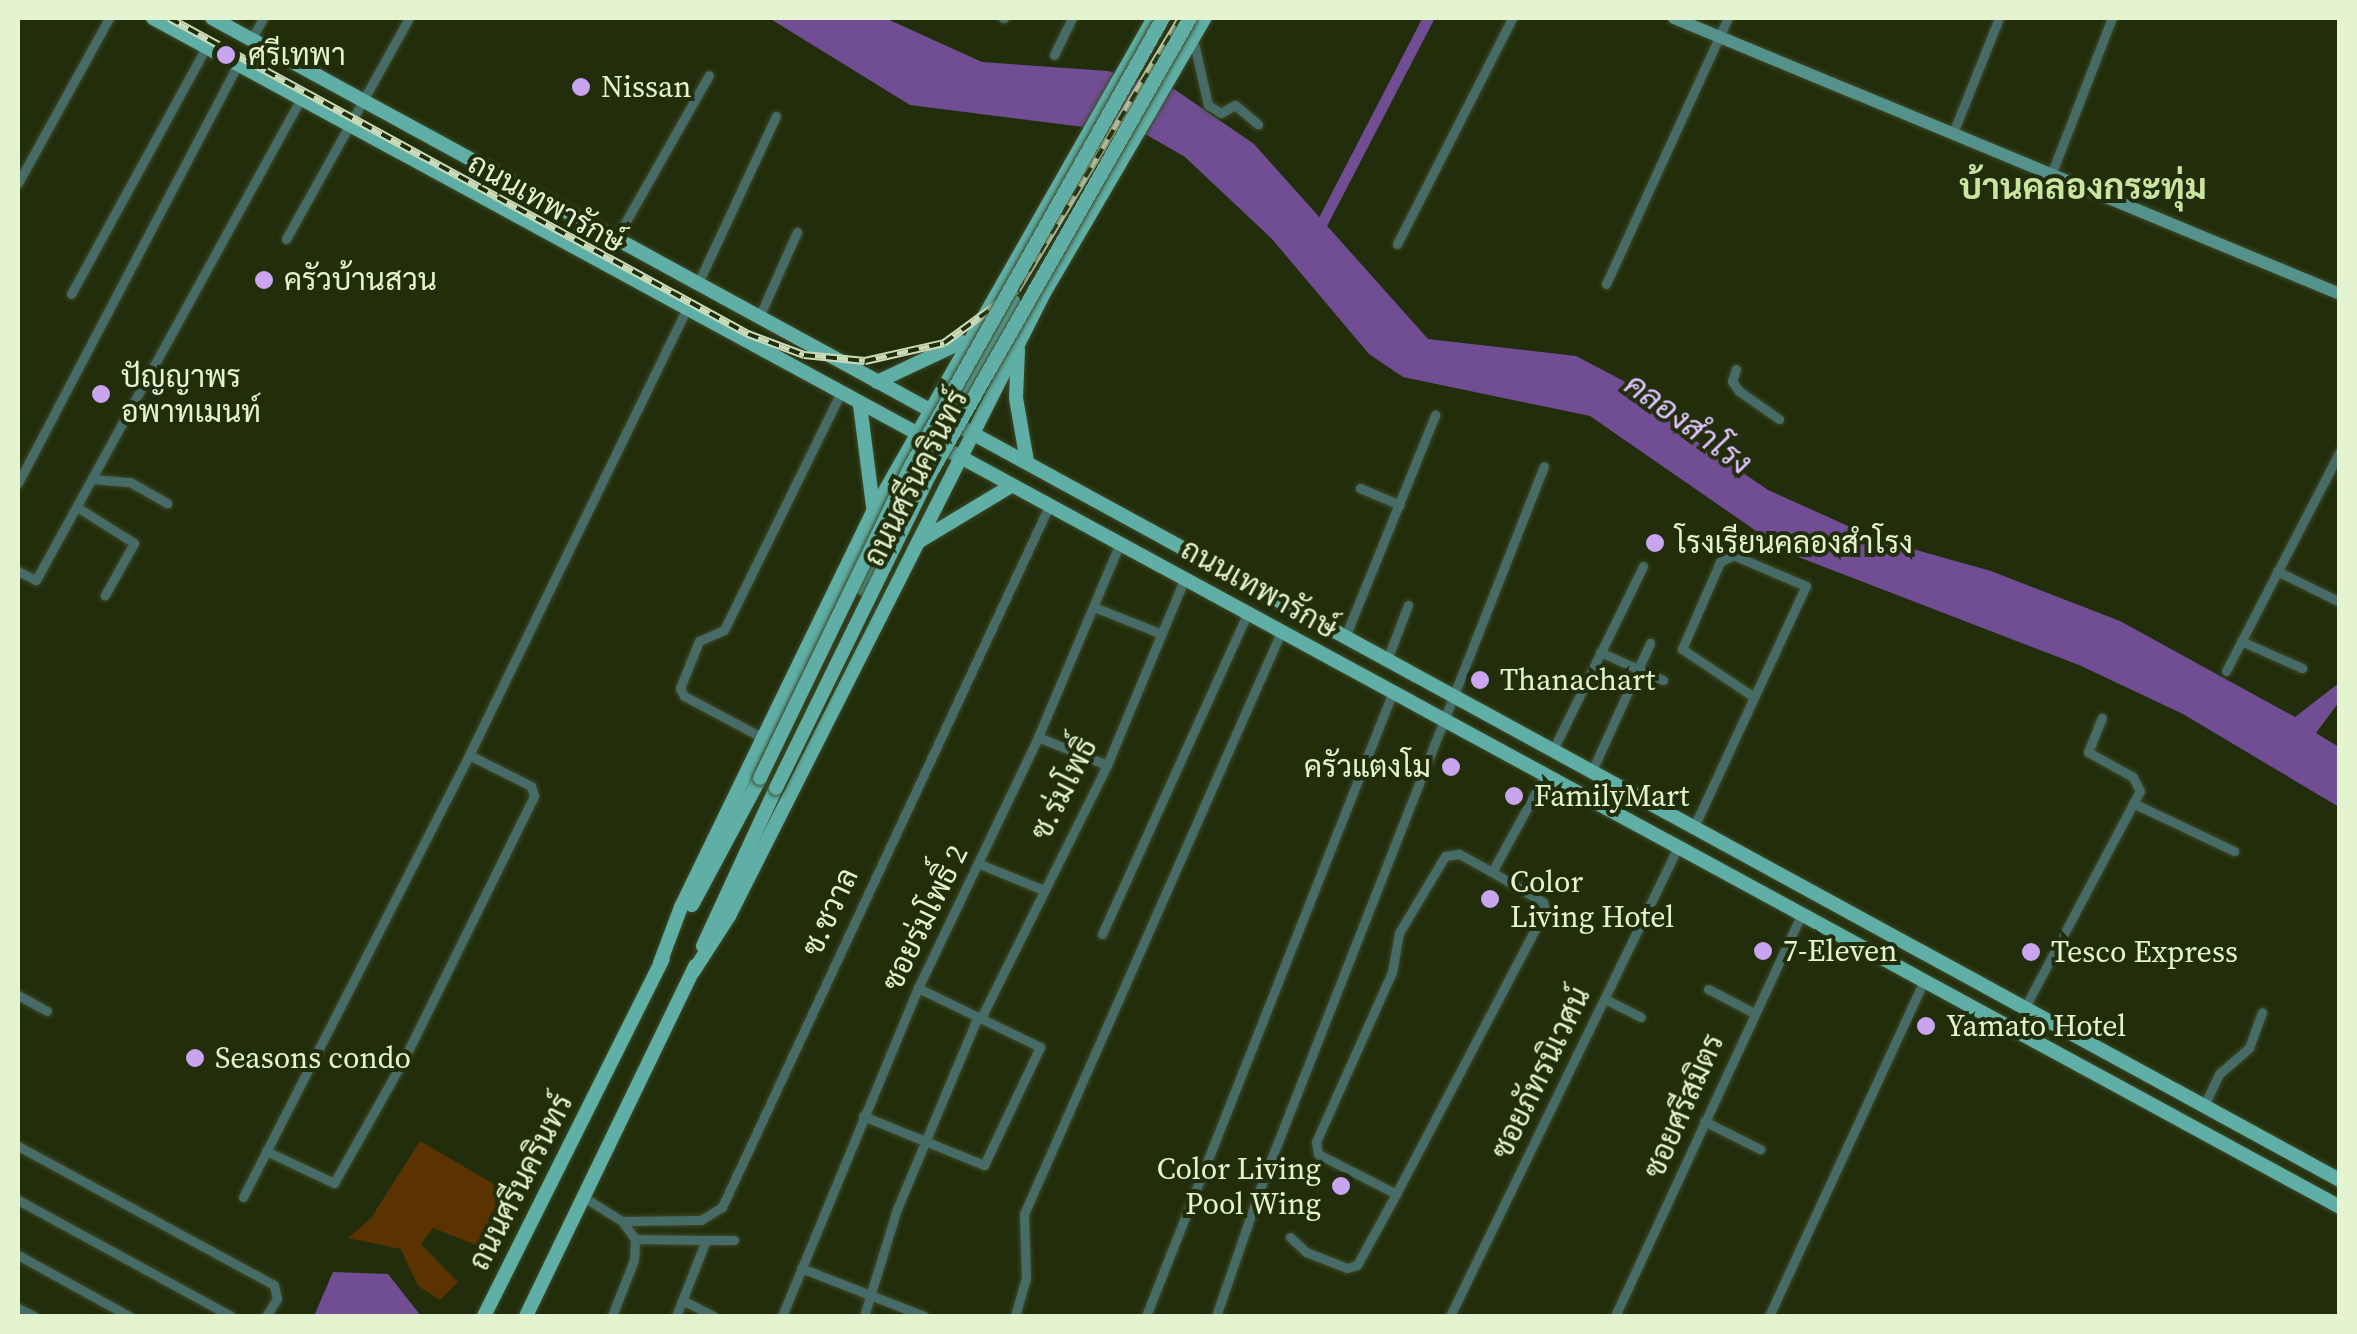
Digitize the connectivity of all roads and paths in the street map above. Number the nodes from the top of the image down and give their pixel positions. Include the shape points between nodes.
1 (109, 18) edge
2 (152, 18) edge
3 (212, 18) edge
4 (262, 18) edge
5 (410, 18) edge
6 (1072, 18) edge
7 (1163, 18) edge
8 (1190, 18) edge
9 (1208, 18) edge
10 (1512, 18) edge
11 (1674, 18) edge
12 (1728, 18) edge
13 (1999, 18) edge
14 (2112, 18) edge
15 (1148, 21) edge
16 (252, 38) junction
17 (1719, 38) junction
18 (206, 47) junction
19 (1054, 54) dead end
20 (237, 65) junction
21 (710, 75) dead end
22 (300, 100) junction
23 (367, 102) junction
24 (776, 116) dead end
25 (1258, 124) dead end
26 (347, 126) junction
27 (1954, 133) junction
28 (2051, 175) junction
29 (18, 183) edge
30 (797, 232) dead end
31 (617, 238) junction
32 (286, 240) dead end
33 (1397, 244) dead end
34 (1007, 272) junction
35 (699, 281) junction
36 (1606, 284) dead end
37 (1044, 293) junction
38 (71, 294) dead end
39 (2340, 294) edge
40 (1013, 301) junction
41 (686, 310) junction
42 (760, 315) junction
43 (969, 336) junction
44 (1019, 339) junction
45 (1736, 369) dead end
46 (878, 382) junction
47 (840, 394) junction
48 (860, 405) junction
49 (929, 408) junction
50 (1434, 415) dead end
51 (949, 418) junction
52 (1779, 420) dead end
53 (971, 431) junction
54 (914, 434) junction
55 (934, 445) junction
56 (2340, 451) edge
57 (958, 456) junction
58 (1028, 462) junction
59 (1544, 466) dead end
60 (92, 480) junction
61 (18, 483) edge
62 (1011, 486) junction
63 (1360, 488) dead end
64 (167, 504) dead end
65 (1400, 505) junction
66 (1048, 506) junction
67 (77, 508) junction
68 (873, 512) junction
69 (1120, 545) junction
70 (910, 548) junction
71 (1643, 566) dead end
72 (18, 571) edge
73 (2277, 572) junction
74 (1184, 580) junction
75 (862, 588) junction
76 (105, 595) dead end
77 (833, 596) junction
78 (2340, 602) edge
79 (1408, 606) dead end
80 (1094, 607) junction
81 (1247, 614) junction
82 (876, 616) junction
83 (1281, 632) junction
84 (1162, 634) junction
85 (1345, 637) junction
86 (2241, 642) junction
87 (1650, 643) dead end
88 (1600, 652) junction
89 (1387, 660) junction
90 (2302, 668) dead end
91 (1638, 669) junction
92 (2226, 671) dead end
93 (1663, 680) dead end
94 (1392, 694) junction
95 (1751, 695) junction
96 (1457, 699) junction
97 (2102, 718) dead end
98 (1447, 724) junction
99 (1038, 737) junction
100 (766, 739) junction
101 (1552, 752) junction
102 (469, 756) junction
103 (1107, 765) junction
104 (1590, 773) junction
105 (1544, 778) junction
106 (2133, 803) junction
107 (1693, 829) junction
108 (1676, 851) junction
109 (2234, 851) dead end
110 (980, 864) junction
111 (1492, 872) junction
112 (1041, 889) junction
113 (1800, 917) junction
114 (1102, 934) dead end
115 (660, 964) junction
116 (693, 972) junction
117 (1922, 982) junction
118 (918, 988) junction
119 (1708, 989) dead end
120 (18, 995) edge
121 (1605, 999) junction
122 (2024, 1009) junction
123 (47, 1011) dead end
124 (1754, 1012) junction
125 (2262, 1012) dead end
126 (980, 1017) junction
127 (1641, 1017) dead end
128 (2056, 1026) junction
129 (2047, 1048) junction
130 (2204, 1106) junction
131 (863, 1116) junction
132 (1704, 1120) junction
133 (925, 1142) junction
134 (18, 1146) edge
135 (1760, 1149) dead end
136 (266, 1151) junction
137 (2340, 1180) edge
138 (1396, 1194) junction
139 (243, 1196) dead end
140 (584, 1198) junction
141 (18, 1200) edge
142 (2340, 1207) edge
143 (622, 1221) junction
144 (1290, 1237) dead end
145 (635, 1239) junction
146 (706, 1240) junction
147 (734, 1240) dead end
148 (18, 1255) edge
149 (801, 1268) junction
150 (873, 1295) junction
151 (684, 1301) junction
152 (18, 1308) edge
153 (34, 1316) edge
154 (128, 1316) edge
155 (231, 1316) edge
156 (266, 1316) edge
157 (484, 1316) edge
158 (526, 1316) edge
159 (612, 1316) edge
160 (676, 1316) edge
161 (713, 1316) edge
162 (782, 1316) edge
163 (864, 1316) edge
164 (924, 1316) edge
165 (1015, 1316) edge
166 (1146, 1316) edge
167 (1216, 1316) edge
168 (1450, 1316) edge
169 (1615, 1316) edge
170 (1769, 1316) edge

1 - 29 street
2 - 18 main road, ถนนเทพารักษ์
3 - 16 main road, ถนนเทพารักษ์
4 - 16 street
5 - 23 street
6 - 19 street
7 - 115 main road, ถนนศรีนครินทร์, bridge via 912,464 760,778
8 - 116 main road, ถนนศรีนครินทร์, bridge via 929,476
9 - 25 street via 1192,46 1208,106 1221,113 1235,105
9 - 37 main road, ถนนศรีนครินทร์
10 - 33 street
11 - 17 main road
12 - 17 street
13 - 27 street
14 - 28 street
15 - 34 main road, ถนนศรีนครินทร์
16 - 23 main road, ถนนเทพารักษ์
17 - 27 main road
17 - 36 street
18 - 20 main road, ถนนเทพารักษ์
18 - 38 street
20 - 22 main road, ถนนเทพารักษ์
20 - 61 street
21 - 31 street
22 - 26 main road, ถนนเทพารักษ์
22 - 60 street
23 - 26 street
23 - 31 main road, ถนนเทพารักษ์
24 - 35 street
26 - 32 street
26 - 41 main road, ถนนเทพารักษ์
27 - 28 main road
28 - 39 main road
30 - 42 street
31 - 35 main road, ถนนเทพารักษ์
34 - 40 main road via 1004,291
34 - 43 main road, ถนนศรีนครินทร์
35 - 42 main road, ถนนเทพารักษ์
37 - 40 main road via 1031,304
37 - 44 main road, ถนนศรีนครินทร์
40 - 51 main road
41 - 47 main road, ถนนเทพารักษ์
41 - 102 street
42 - 46 main road, ถนนเทพารักษ์
43 - 46 main road
43 - 49 main road, ถนนศรีนครินทร์
44 - 53 main road, ถนนศรีนครินทร์
44 - 58 main road via 1016,398
45 - 52 street via 1732,382 1739,391
46 - 49 main road, ถนนเทพารักษ์
47 - 48 main road, ถนนเทพารักษ์
47 - 100 street via 724,630 700,642 680,688
48 - 54 main road, ถนนเทพารักษ์
48 - 68 main road
49 - 51 main road, ถนนเทพารักษ์
49 - 54 main road, ถนนศรีนครินทร์
50 - 65 street
51 - 53 main road, ถนนเทพารักษ์
51 - 55 main road
53 - 57 main road, ถนนศรีนครินทร์
53 - 58 main road, ถนนเทพารักษ์
54 - 55 main road, ถนนเทพารักษ์
54 - 68 main road, ถนนศรีนครินทร์
55 - 57 main road, ถนนเทพารักษ์
55 - 75 main road
56 - 73 street
57 - 62 main road, ถนนเทพารักษ์
57 - 70 main road, ถนนศรีนครินทร์
58 - 85 main road, ถนนเทพารักษ์
59 - 96 street
60 - 64 street via 126,481
60 - 67 street
62 - 66 main road, ถนนเทพารักษ์
62 - 70 main road via 962,510
63 - 65 street
65 - 85 street
66 - 69 main road, ถนนเทพารักษ์
66 - 143 street, ซ.ชวาล via 722,1207 701,1220
67 - 72 street via 36,580
67 - 76 street via 134,543
68 - 77 main road, ถนนศรีนครินทร์
69 - 74 main road, ถนนเทพารักษ์
69 - 80 street, ซอยร่มโพธิ์ 2
70 - 82 main road, ถนนศรีนครินทร์
71 - 88 street
73 - 78 street
73 - 86 street
74 - 81 main road, ถนนเทพารักษ์
74 - 84 street, ซ.ร่มโพธิ์
75 - 77 main road via 845,587
75 - 82 main road via 875,601
77 - 100 main road, ถนนศรีนครินทร์
79 - 89 street
80 - 84 street
80 - 99 street, ซอยร่มโพธิ์ 2
81 - 83 main road, ถนนเทพารักษ์
81 - 114 street
82 - 116 main road, ถนนศรีนครินทร์ via 729,916
83 - 94 main road, ถนนเทพารักษ์
83 - 165 street via 1029,1202 1023,1223 1026,1283
84 - 103 street, ซ.ร่มโพธิ์
85 - 89 main road, ถนนเทพารักษ์
86 - 90 street
86 - 92 street
87 - 91 street
88 - 91 street
88 - 101 street
89 - 96 main road, ถนนเทพารักษ์
91 - 93 street
91 - 104 street
94 - 98 main road, ถนนเทพารักษ์
94 - 166 street
95 - 95 street via 1806,586 1727,556 1682,652
95 - 107 street
96 - 98 street
96 - 101 main road, ถนนเทพารักษ์
97 - 106 street via 2088,752 2139,783
98 - 105 main road, ถนนเทพารักษ์
98 - 167 street via 1263,1180
99 - 103 street
99 - 110 street, ซอยร่มโพธิ์ 2
100 - 115 main road, ถนนศรีนครินทร์ via 681,906
101 - 104 main road, ถนนเทพารักษ์
102 - 136 street
102 - 136 street via 531,786 534,796 392,1084 334,1182
103 - 112 street, ซ.ร่มโพธิ์
104 - 107 main road, ถนนเทพารักษ์
105 - 108 main road, ถนนเทพารักษ์
105 - 111 street
106 - 109 street
106 - 122 street
107 - 122 main road, ถนนเทพารักษ์
108 - 113 main road, ถนนเทพารักษ์
108 - 121 street, ซอยภัทรนิเวศน์
110 - 112 street
110 - 118 street, ซอยร่มโพธิ์ 2
111 - 138 street via 1543,902 1544,910
111 - 138 street via 1458,854 1445,856 1399,933 1392,972 1316,1142 1318,1154
112 - 126 street, ซ.ร่มโพธิ์
113 - 117 main road, ถนนเทพารักษ์
113 - 124 street, ซอยศรีสมิตร
115 - 157 main road, ถนนศรีนครินทร์
116 - 140 main road, ถนนศรีนครินทร์
117 - 129 main road, ถนนเทพารักษ์
117 - 170 street
118 - 126 street
118 - 131 street, ซอยร่มโพธิ์ 2
119 - 124 street
120 - 123 street
121 - 127 street
121 - 168 street, ซอยภัทรนิเวศน์
122 - 128 main road, ถนนเทพารักษ์
124 - 132 street, ซอยศรีสมิตร
125 - 130 street via 2249,1048 2219,1074
126 - 133 street, ซ.ร่มโพธิ์
126 - 133 street via 1039,1045 1008,1120 981,1166
128 - 129 main road
128 - 130 main road, ถนนเทพารักษ์
129 - 142 main road, ถนนเทพารักษ์
130 - 137 main road, ถนนเทพารักษ์
131 - 133 street
131 - 149 street, ซอยร่มโพธิ์ 2
132 - 135 street
132 - 169 street, ซอยศรีสมิตร
133 - 150 street, ซ.ร่มโพธิ์
134 - 156 street via 274,1286 277,1299
136 - 139 street
138 - 144 street via 1357,1265 1347,1268 1306,1252
140 - 143 street
140 - 158 main road, ถนนศรีนครินทร์
141 - 155 street
143 - 145 street
145 - 146 street
145 - 159 street via 628,1283
146 - 147 street
146 - 151 street
148 - 154 street
149 - 150 street
149 - 162 street, ซอยร่มโพธิ์ 2
150 - 163 street, ซ.ร่มโพธิ์
150 - 164 street
151 - 160 street
151 - 161 street
152 - 153 street

